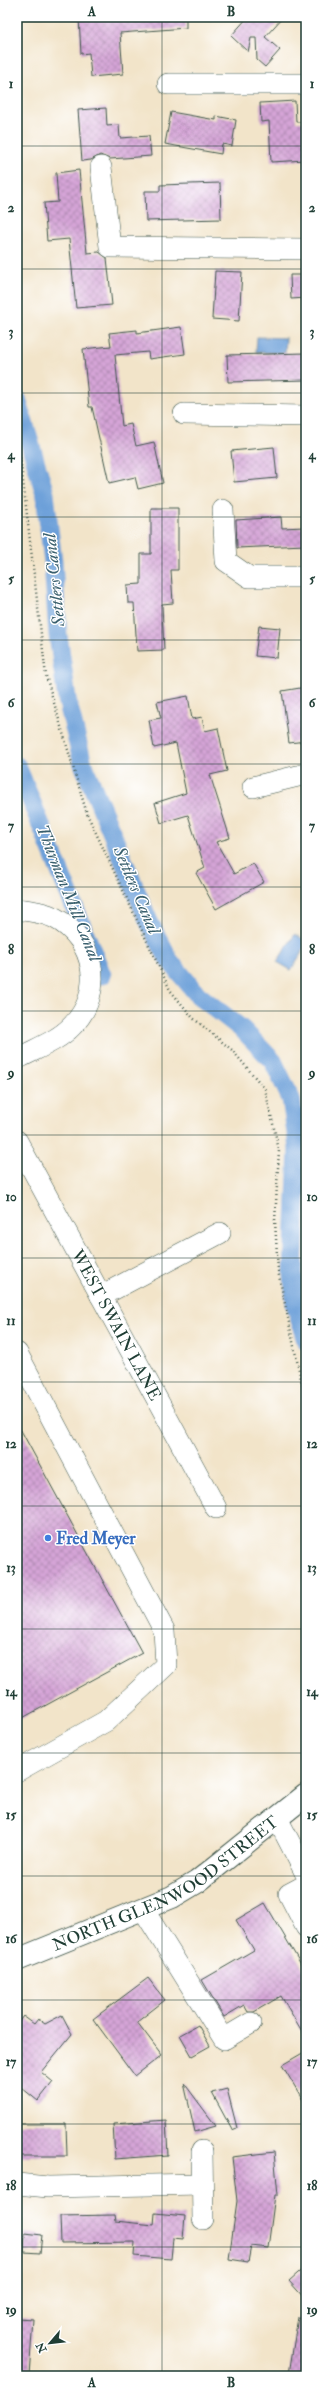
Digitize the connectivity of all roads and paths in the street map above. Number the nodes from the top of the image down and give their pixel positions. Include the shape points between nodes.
1 (168, 84) dead end
2 (306, 84) edge
3 (101, 167) dead end
4 (306, 250) edge
5 (184, 414) dead end
6 (306, 416) edge
7 (17, 446) edge
8 (223, 510) dead end
9 (306, 577) edge
10 (306, 774) edge
11 (253, 787) dead end
12 (17, 909) edge
13 (17, 1059) edge
14 (17, 1141) edge
15 (220, 1232) dead end
16 (101, 1296) junction
17 (17, 1353) edge
18 (306, 1403) edge
19 (216, 1508) dead end
20 (17, 1771) edge
21 (306, 1795) edge
22 (277, 1818) junction
23 (306, 1874) edge
24 (306, 1885) edge
25 (143, 1909) junction
26 (306, 1927) edge
27 (17, 1960) edge
28 (251, 2023) dead end
29 (202, 2151) dead end
30 (17, 2184) edge
31 (202, 2184) junction
32 (203, 2219) dead end

1 - 2 street
3 - 4 street via 110,247
5 - 6 street
7 - 18 path via 46,676 87,814 170,990 193,1018 232,1050 265,1089 279,1150 275,1221 278,1271
8 - 9 street via 226,561 250,577
10 - 11 street
12 - 13 street via 40,912 67,925 80,940 91,964 92,984 89,1001 72,1027
14 - 16 street, WEST SWAIN LANE
15 - 16 street
16 - 19 street, WEST SWAIN LANE
17 - 20 street via 164,1630 166,1665 106,1721
21 - 22 main road, NORTH GLENWOOD STREET
22 - 23 street
22 - 25 main road, NORTH GLENWOOD STREET via 197,1882 172,1897
24 - 26 street via 289,1894
25 - 27 main road, NORTH GLENWOOD STREET
25 - 28 street via 224,2039
29 - 31 street
30 - 31 street via 48,2187
31 - 32 street

